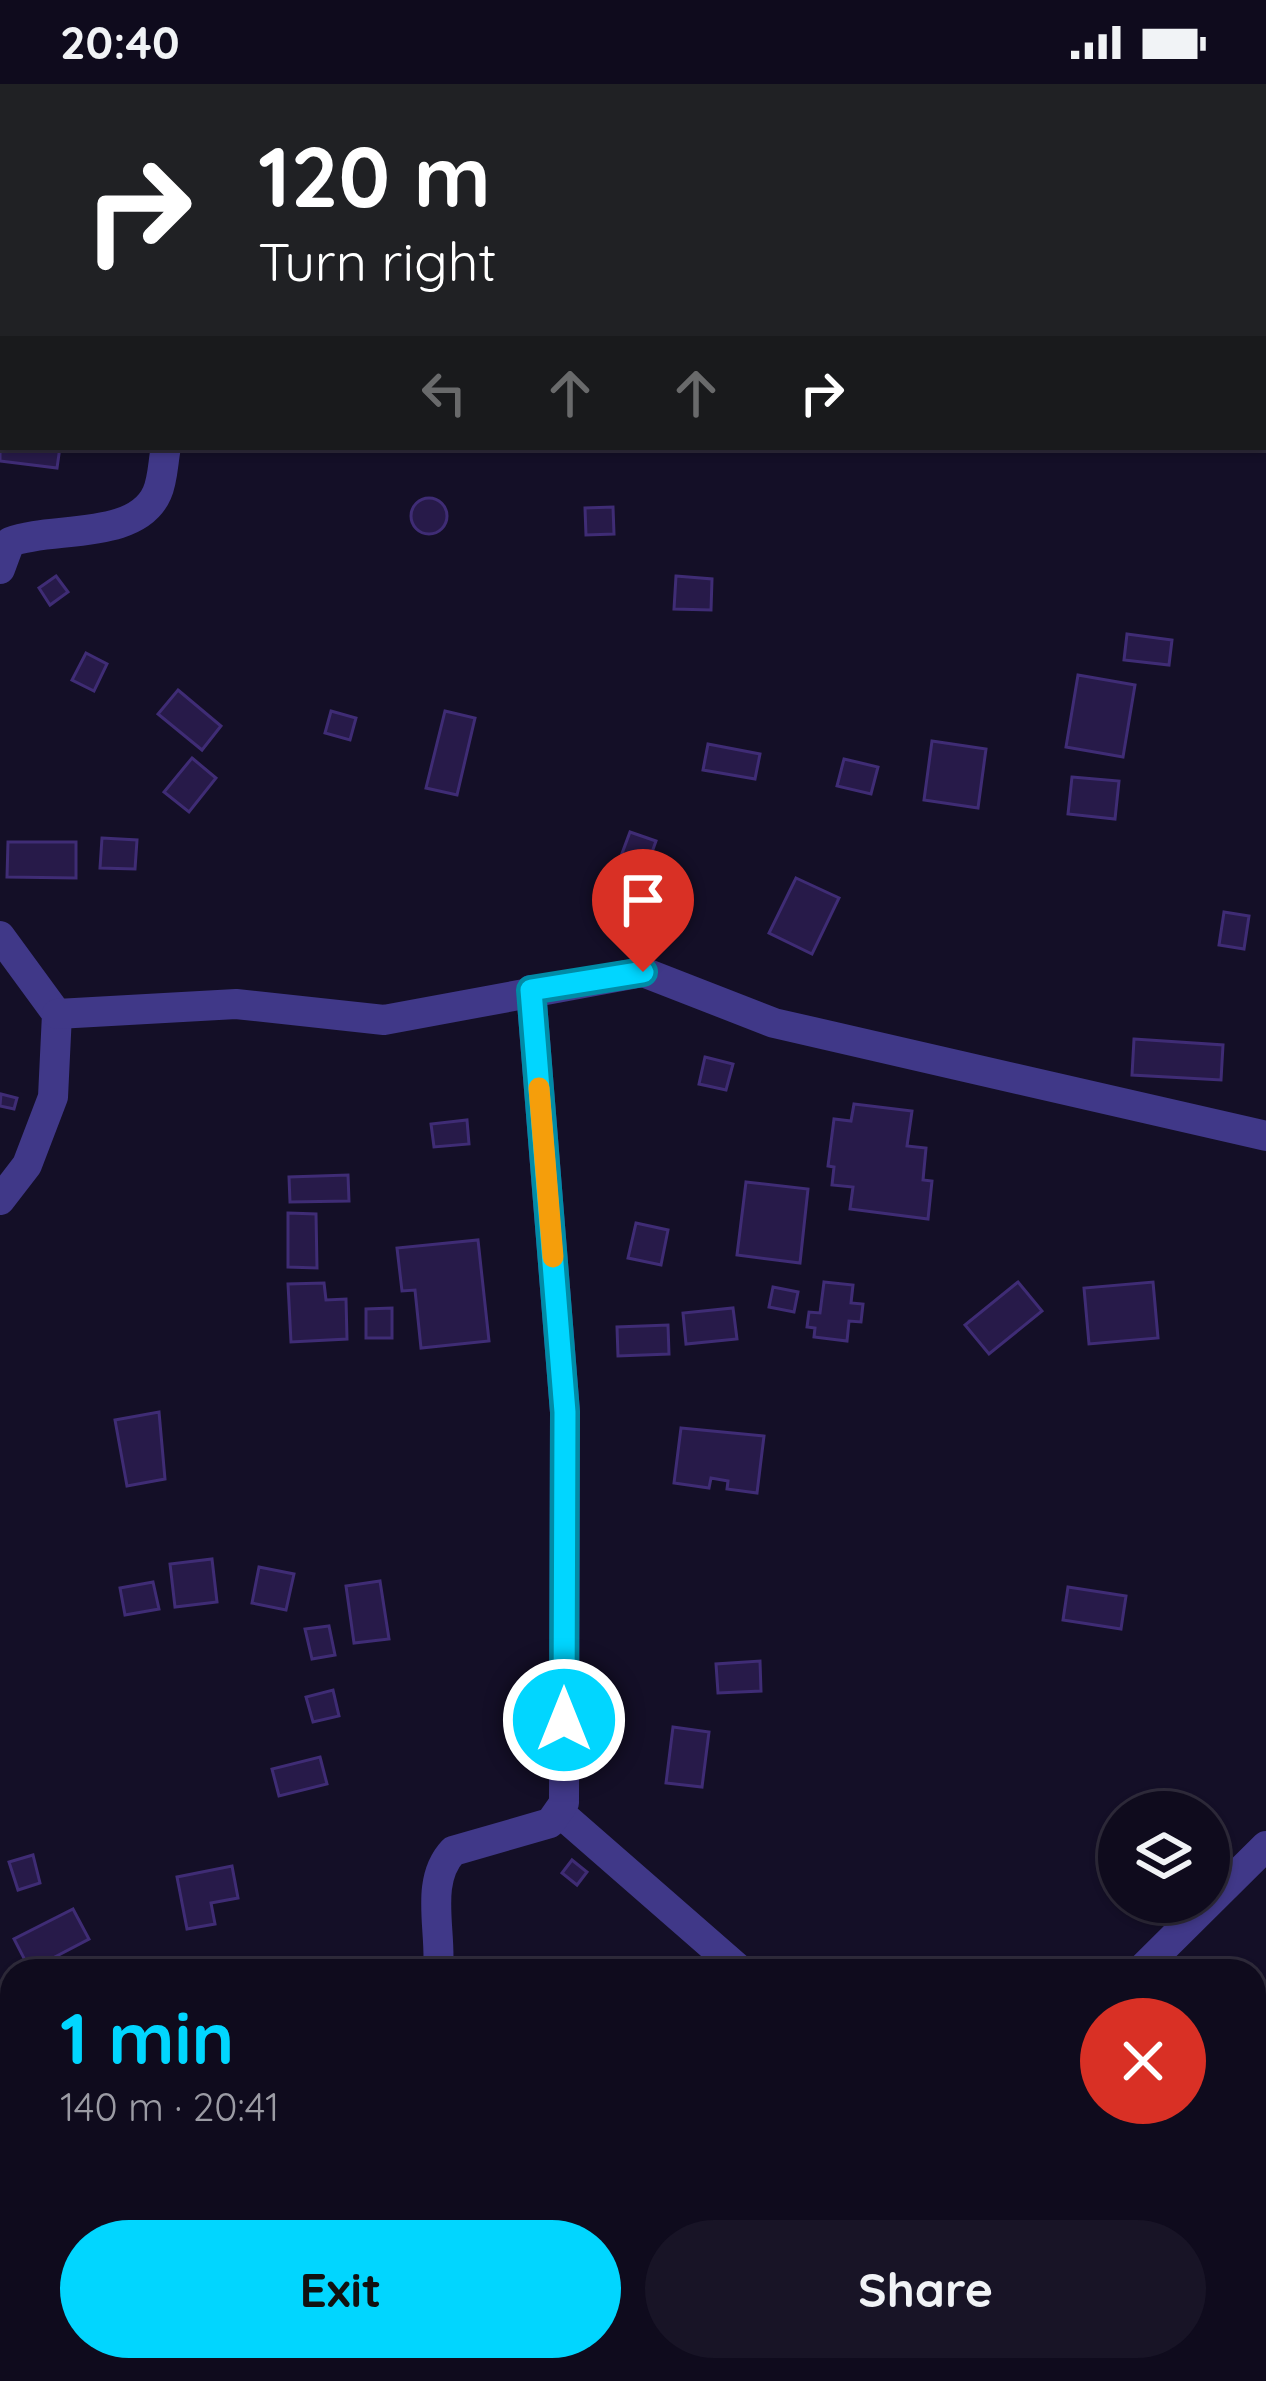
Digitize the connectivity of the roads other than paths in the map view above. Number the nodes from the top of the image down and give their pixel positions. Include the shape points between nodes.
1 (165, 450) edge
2 (0, 568) edge
3 (0, 936) edge
4 (531, 990) junction
5 (57, 1014) junction
6 (1266, 1136) edge
7 (0, 1200) edge
8 (560, 1813) junction
9 (1266, 1846) edge
10 (438, 1959) edge
11 (727, 1959) edge
12 (1152, 1959) edge

1 - 2 street via 156,495 138,514 29,534 10,542
3 - 5 street
4 - 5 street via 384,1020 236,1004
4 - 6 street via 643,972 774,1023
4 - 8 street via 565,1412
5 - 7 street via 53,1097 27,1166
8 - 10 street via 442,1862
8 - 11 street
9 - 12 street

